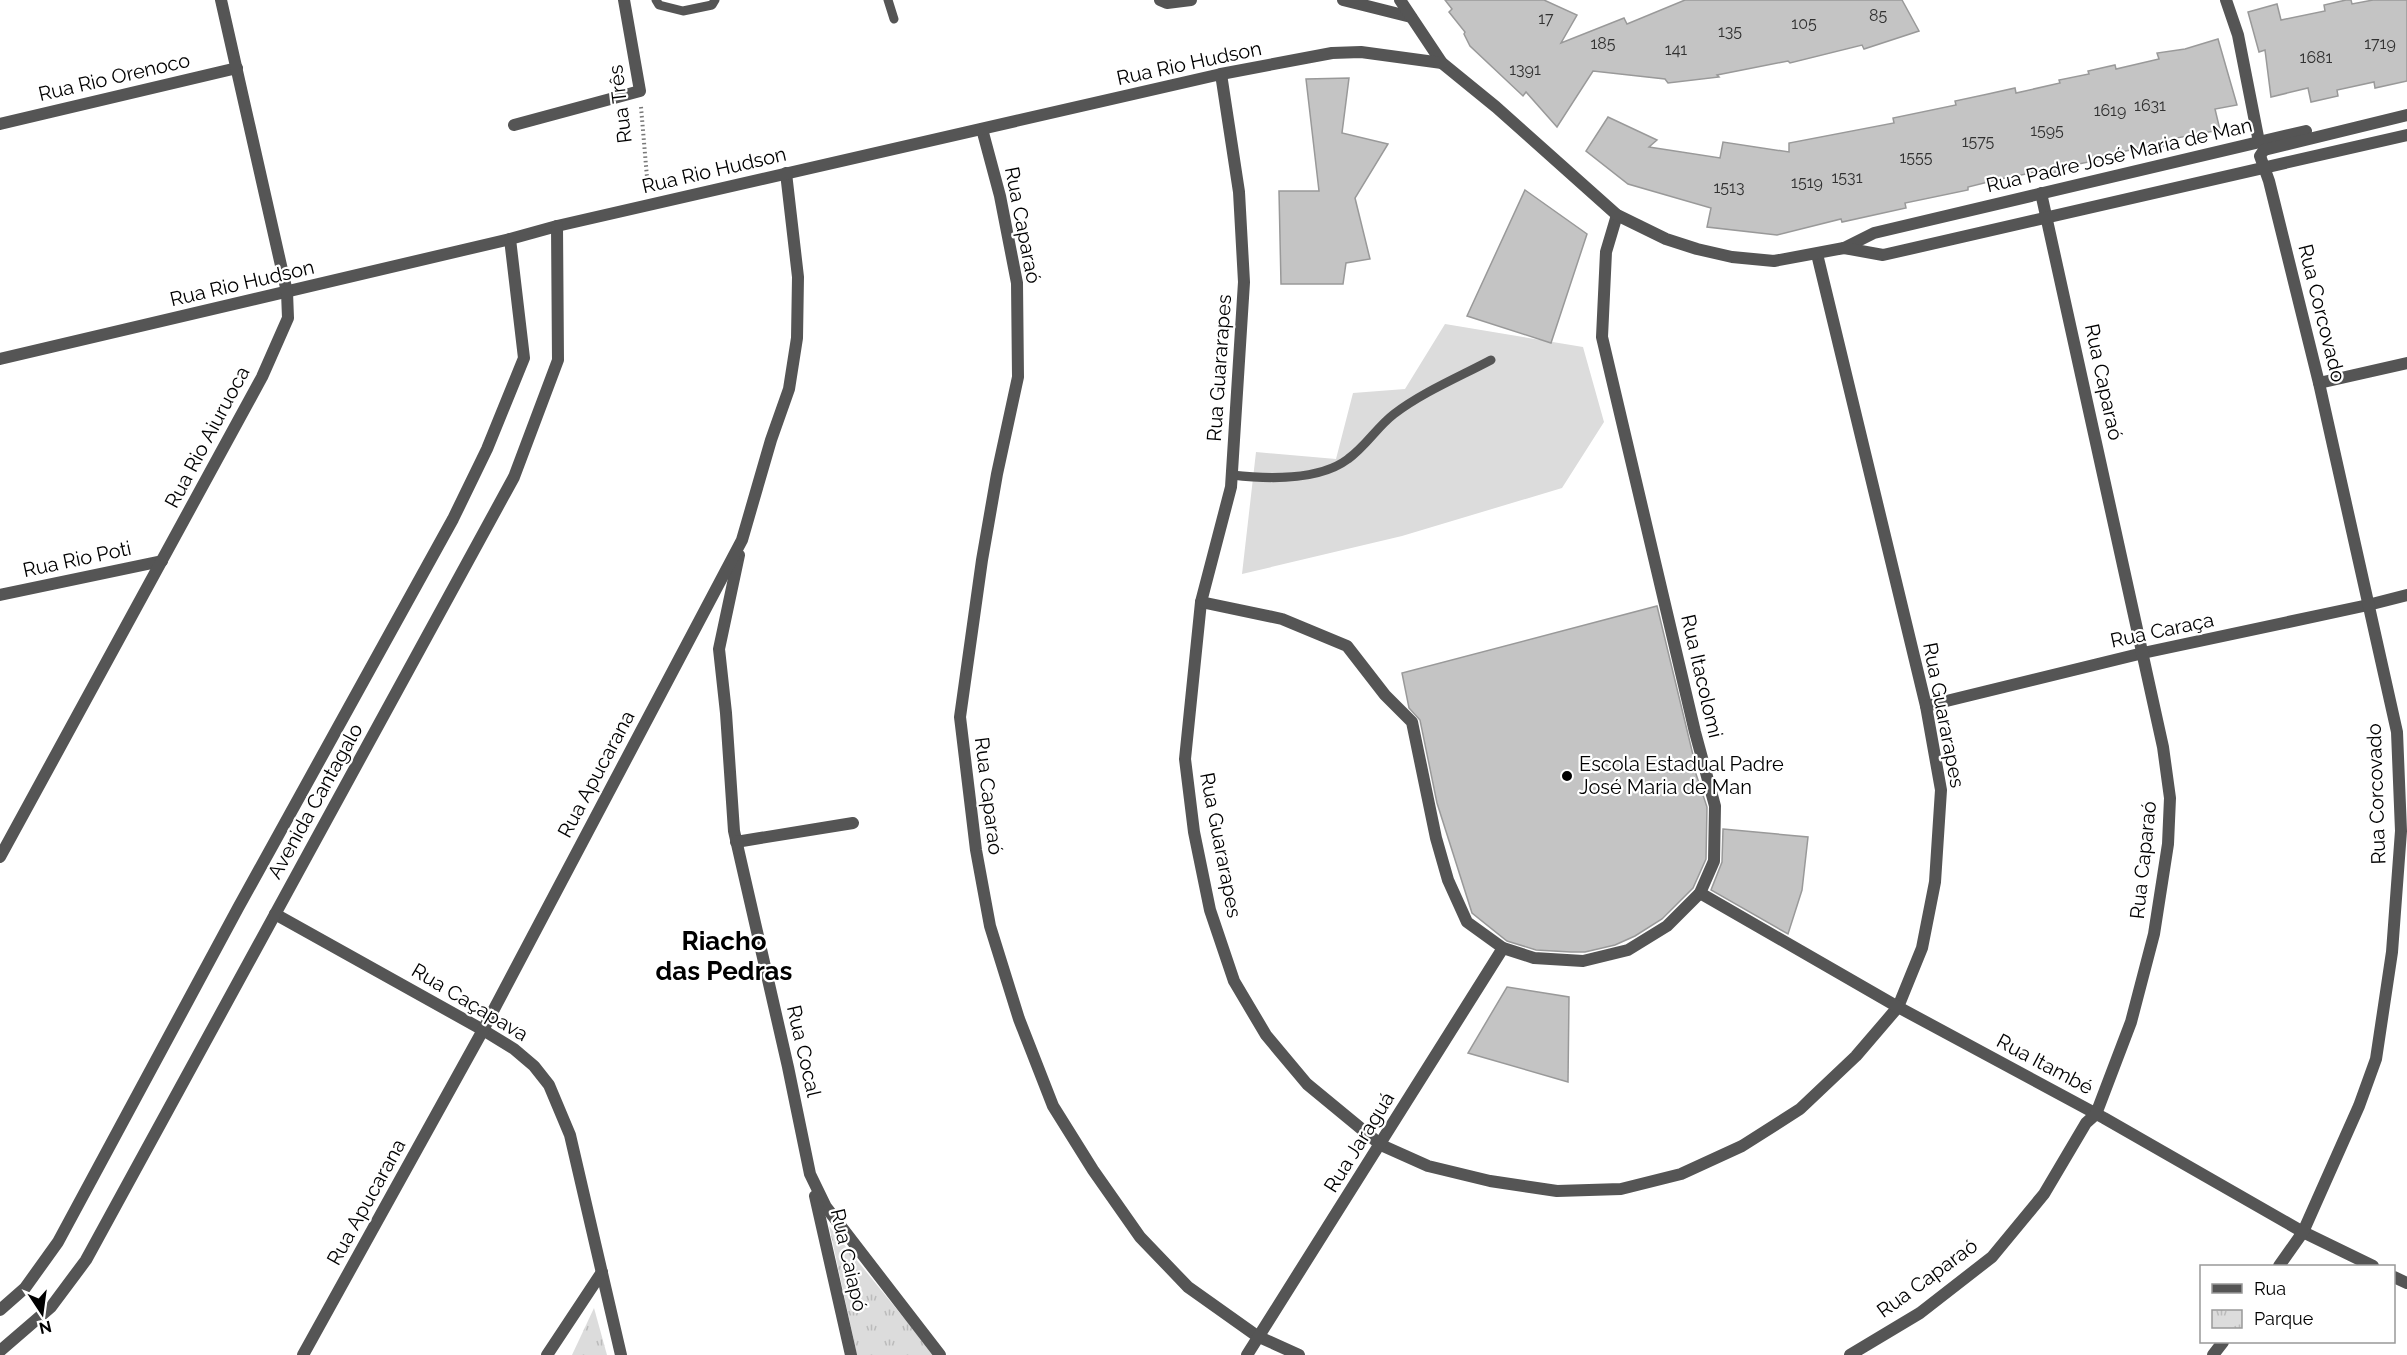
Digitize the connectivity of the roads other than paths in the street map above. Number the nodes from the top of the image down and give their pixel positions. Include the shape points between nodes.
1 (221, 0) edge
2 (624, 0) edge
3 (656, 0) edge
4 (715, 0) edge
5 (888, 0) edge
6 (1160, 0) edge
7 (1191, 0) edge
8 (1343, 0) edge
9 (1400, 0) edge
10 (2226, 0) edge
11 (1411, 17) junction
12 (894, 19) dead end
13 (1442, 63) junction
14 (237, 68) junction
15 (1221, 74) junction
16 (2407, 108) edge
17 (2407, 115) edge
18 (0, 124) edge
19 (514, 125) dead end
20 (982, 129) junction
21 (2407, 135) edge
22 (2259, 142) junction
23 (2266, 168) junction
24 (786, 173) junction
25 (2041, 193) junction
26 (1617, 215) junction
27 (2047, 217) junction
28 (557, 226) junction
29 (510, 239) junction
30 (1844, 248) junction
31 (1817, 254) junction
32 (287, 292) junction
33 (0, 359) edge
34 (1491, 360) dead end
35 (2407, 363) edge
36 (2319, 383) junction
37 (1232, 475) junction
38 (742, 540) junction
39 (162, 561) junction
40 (0, 595) edge
41 (2407, 595) edge
42 (1201, 602) junction
43 (2368, 605) junction
44 (2143, 653) junction
45 (1926, 706) junction
46 (853, 823) dead end
47 (736, 842) junction
48 (0, 857) edge
49 (1700, 893) junction
50 (275, 914) junction
51 (1503, 948) junction
52 (1898, 1007) junction
53 (483, 1030) junction
54 (2096, 1114) junction
55 (1381, 1145) junction
56 (810, 1174) junction
57 (2303, 1232) junction
58 (2280, 1265) edge
59 (2371, 1265) edge
60 (602, 1272) junction
61 (0, 1310) edge
62 (1257, 1336) junction
63 (0, 1351) edge
64 (303, 1355) edge
65 (547, 1355) edge
66 (621, 1355) edge
67 (851, 1355) edge
68 (940, 1355) edge
69 (1247, 1355) edge
70 (1299, 1355) edge
71 (1850, 1355) edge

1 - 14 street, Rua Rio Aiuruoca
2 - 19 street, Rua Três via 640,92
3 - 4 lane via 659,5 682,11 712,5
5 - 12 lane
6 - 7 street
8 - 11 street
9 - 11 street, Rua Padre José Maria de Man
10 - 22 street via 2238,35
11 - 13 street, Rua Padre José Maria de Man
13 - 15 street, Rua Rio Hudson via 1361,52 1332,53
13 - 26 street, Rua Padre José Maria de Man
14 - 18 street, Rua Rio Orenoco
14 - 32 street, Rua Rio Aiuruoca
15 - 20 street, Rua Rio Hudson
15 - 37 street, Rua Guararapes via 1239,192 1244,282
16 - 22 street, Rua Padre José Maria de Man
17 - 23 street via 2264,150 2260,156
20 - 24 street, Rua Rio Hudson
20 - 62 street, Rua Caparaó via 1017,283 1018,377 982,560 960,717 976,850 990,926 1019,1019 1053,1106 1093,1170 1140,1237 1188,1287
21 - 23 street, Rua Padre José Maria de Man
22 - 25 street, Rua Padre José Maria de Man
23 - 27 street, Rua Padre José Maria de Man
23 - 36 street, Rua Corcovado
24 - 28 street, Rua Rio Hudson
24 - 38 street, Rua Apucarana via 798,277 797,338 789,389
25 - 27 street, Rua Caparaó
25 - 30 street, Rua Padre José Maria de Man via 1874,233
26 - 31 street, Rua Padre José Maria de Man via 1666,239 1732,257 1774,261
26 - 49 street, Rua Itacolomi via 1606,252 1602,337 1715,806 1714,861
27 - 30 street, Rua Padre José Maria de Man via 1882,255
27 - 44 street, Rua Caparaó
28 - 29 street, Rua Rio Hudson
28 - 50 street, Avenida Cantagalo via 558,360 514,477
29 - 32 street, Rua Rio Hudson
29 - 61 street, Avenida Cantagalo via 524,358 487,449 58,1242 25,1288
30 - 31 street, Rua Padre José Maria de Man
31 - 45 street, Rua Guararapes
32 - 33 street, Rua Rio Hudson
32 - 39 street, Rua Rio Aiuruoca via 288,318 262,377
34 - 37 lane via 1394,414 1339,465 1272,478
35 - 36 street
36 - 43 street, Rua Corcovado
37 - 42 street, Rua Guararapes
38 - 47 street, Rua Cocal via 719,649
38 - 53 street, Rua Apucarana
39 - 40 street, Rua Rio Poti
39 - 48 street, Rua Rio Aiuruoca
41 - 43 street, Rua Caraça
42 - 51 street, Rua Itacolomi via 1282,619 1347,646 1412,722 1448,880 1467,922
42 - 55 street, Rua Guararapes via 1185,759 1194,832 1210,910 1234,981 1266,1035 1307,1084
43 - 44 street, Rua Caraça
43 - 57 street, Rua Corcovado via 2397,732 2401,831 2392,952 2376,1059
44 - 45 street, Rua Caraça
44 - 54 street, Rua Caparaó via 2170,798 2168,844 2154,934 2134,1011
45 - 52 street, Rua Guararapes via 1941,790 1937,861 1922,948
46 - 47 street
47 - 56 street, Rua Cocal
49 - 51 street, Rua Itacolomi via 1666,926 1628,950 1583,960 1534,958
49 - 52 street, Rua Itambé
50 - 53 street, Rua Caçapava
50 - 63 street, Avenida Cantagalo via 86,1260 51,1307
51 - 55 street, Rua Jaraguá
52 - 54 street, Rua Itambé
52 - 55 street, Rua Guararapes via 1856,1056 1800,1109 1742,1146 1681,1174 1621,1189 1557,1191 1428,1166
53 - 60 street, Rua Caçapava via 514,1049 549,1085 570,1135
53 - 64 street, Rua Apucarana
54 - 57 street, Rua Itambé
54 - 71 street, Rua Caparaó via 2086,1123 2044,1194 1992,1257 1920,1312
55 - 62 street, Rua Jaraguá
56 - 67 street, Rua Caiapó
56 - 68 street, Rua Cocal via 826,1207
57 - 58 street, Rua Corcovado
57 - 59 street, Rua Itambé
60 - 65 street
60 - 66 street, Rua Caçapava
62 - 69 street, Rua Jaraguá
62 - 70 street, Rua Caparaó

